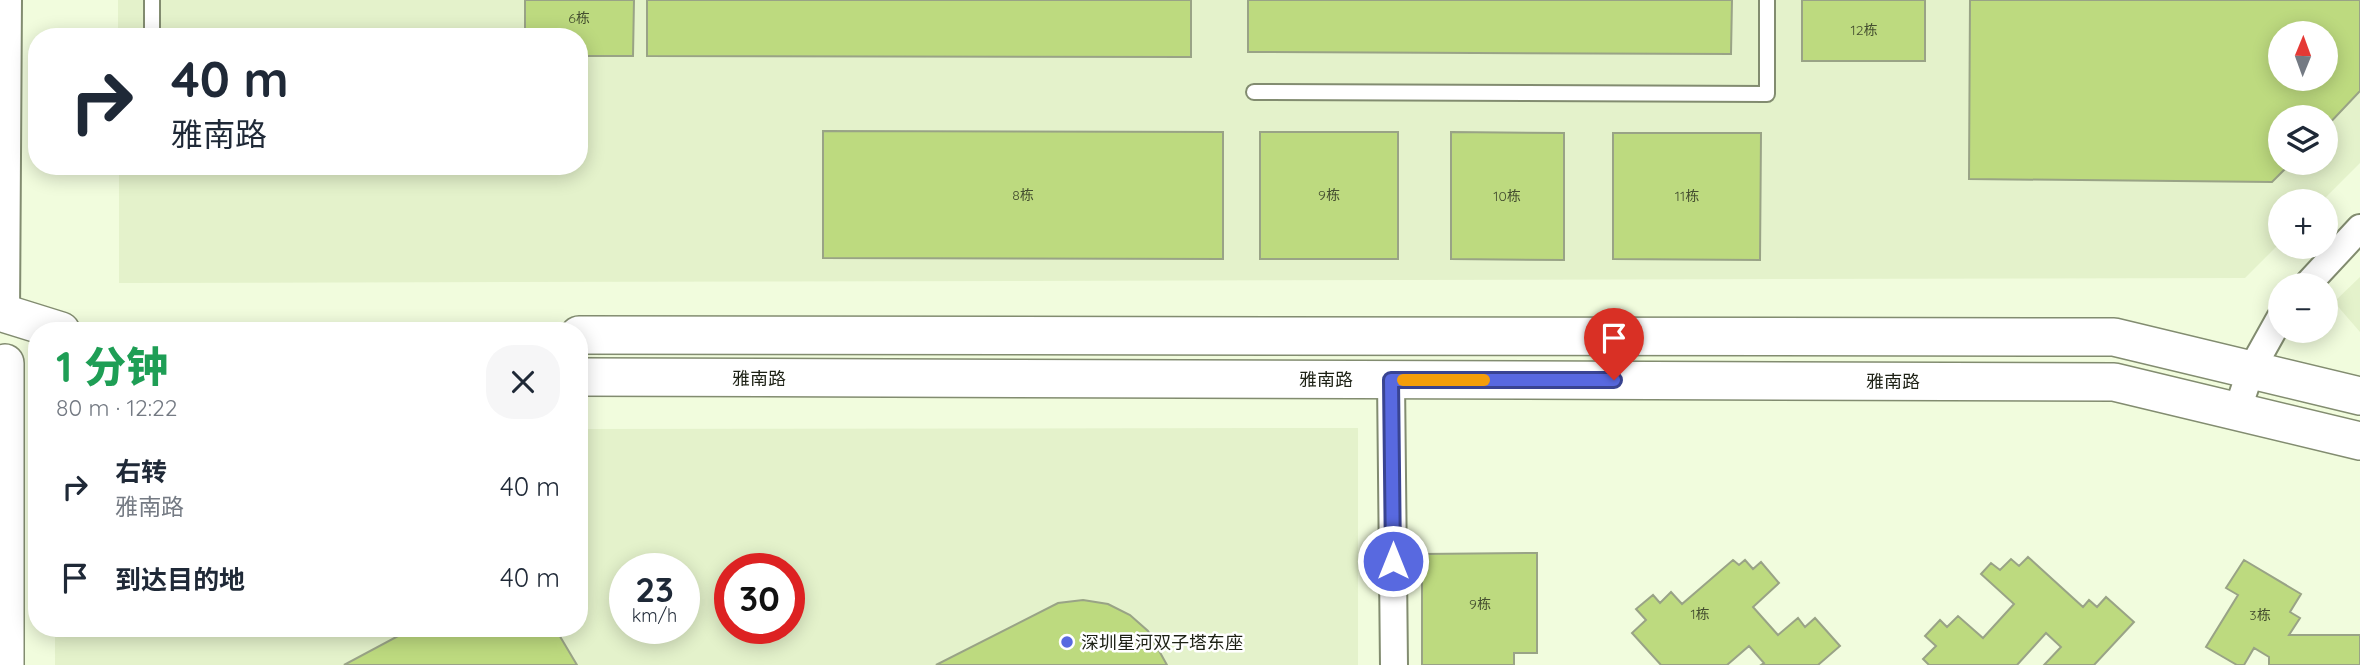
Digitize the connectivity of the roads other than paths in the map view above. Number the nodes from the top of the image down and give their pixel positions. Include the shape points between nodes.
1 (8, 0) edge
2 (152, 0) edge
3 (1767, 0) edge
4 (152, 28) edge
5 (1254, 92) dead end
6 (2360, 228) edge
7 (2317, 273) edge
8 (3, 313) edge
9 (32, 322) edge
10 (588, 335) edge
11 (2268, 340) edge
12 (14, 364) edge
13 (2251, 370) junction
14 (588, 377) edge
15 (1391, 380) junction
16 (2360, 396) edge
17 (2237, 411) junction
18 (2360, 441) edge
19 (5, 665) edge
20 (1394, 665) edge

1 - 8 street
2 - 4 lane
3 - 5 lane via 1767,94
6 - 7 street
8 - 9 street
10 - 13 street via 2114,337
11 - 13 street
12 - 19 street
13 - 16 street
13 - 17 street
14 - 15 street, 雅南路
15 - 17 street, 雅南路 via 2114,382
15 - 20 street
17 - 18 street, 雅南路

